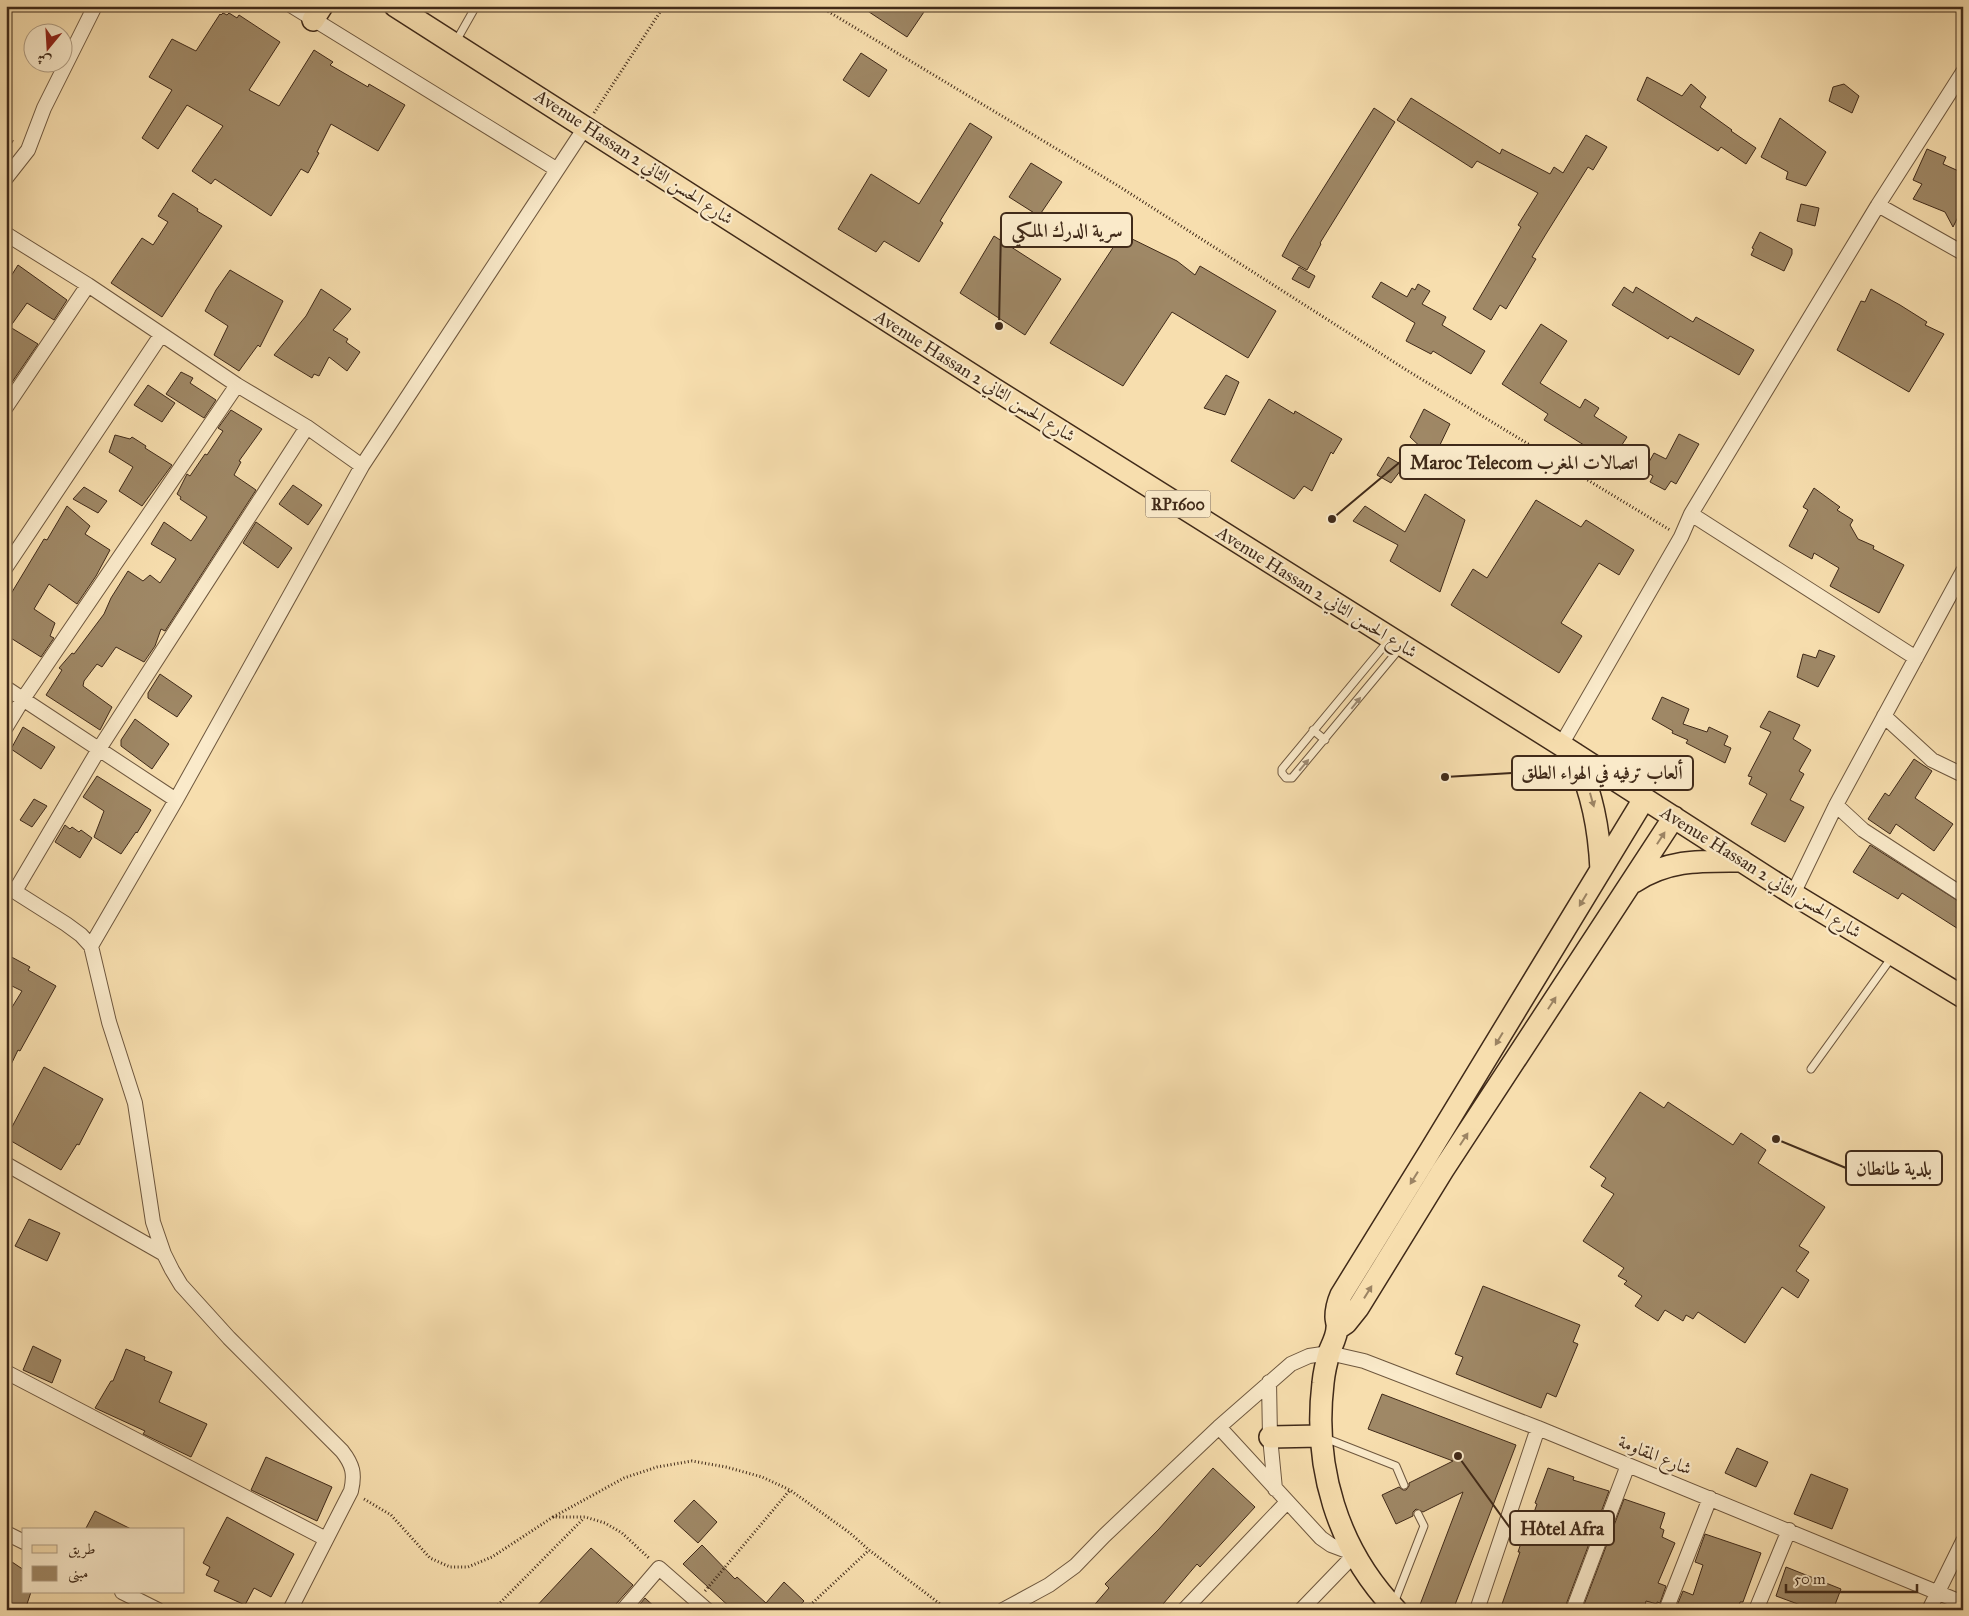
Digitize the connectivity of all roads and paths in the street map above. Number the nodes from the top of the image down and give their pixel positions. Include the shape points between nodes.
1 (95, 6) edge
2 (292, 6) edge
3 (395, 6) edge
4 (476, 6) edge
5 (664, 6) edge
6 (819, 6) edge
7 (318, 13) edge
8 (455, 43) junction
9 (1963, 72) edge
10 (586, 126) junction
11 (556, 170) junction
12 (6, 178) edge
13 (1878, 205) junction
14 (6, 234) edge
15 (1963, 253) edge
16 (88, 285) junction
17 (161, 335) junction
18 (237, 385) junction
19 (6, 407) edge
20 (307, 427) junction
21 (362, 466) junction
22 (1691, 514) junction
23 (1681, 537) junction
24 (6, 567) edge
25 (1963, 571) edge
26 (1397, 642) junction
27 (1916, 658) junction
28 (6, 688) edge
29 (23, 699) junction
30 (1884, 716) junction
31 (6, 727) edge
32 (1313, 730) junction
33 (1325, 740) junction
34 (99, 749) junction
35 (1568, 750) junction
36 (1963, 776) edge
37 (1644, 799) junction
38 (176, 800) junction
39 (1836, 805) junction
40 (1674, 817) junction
41 (1742, 861) junction
42 (1601, 870) junction
43 (1630, 885) junction
44 (11, 889) edge
45 (1793, 894) junction
46 (1963, 895) edge
47 (91, 946) junction
48 (1894, 954) junction
49 (1963, 997) edge
50 (1811, 1069) dead end
51 (6, 1164) edge
52 (164, 1254) junction
53 (1338, 1329) junction
54 (1329, 1353) junction
55 (6, 1372) edge
56 (1269, 1382) junction
57 (1219, 1427) junction
58 (1538, 1428) junction
59 (1320, 1436) junction
60 (1270, 1437) junction
61 (1628, 1465) junction
62 (1404, 1485) dead end
63 (1275, 1489) junction
64 (790, 1490) junction
65 (351, 1491) junction
66 (1710, 1498) junction
67 (1287, 1502) junction
68 (1418, 1514) dead end
69 (553, 1517) junction
70 (585, 1517) junction
71 (1789, 1530) junction
72 (6, 1533) edge
73 (326, 1539) junction
74 (22, 1541) edge
75 (1963, 1541) edge
76 (869, 1550) junction
77 (1355, 1554) junction
78 (659, 1568) junction
79 (1937, 1592) junction
80 (126, 1594) edge
81 (1963, 1603) edge
82 (702, 1605) edge
83 (1395, 1608) edge
84 (158, 1610) edge
85 (290, 1610) edge
86 (493, 1610) edge
87 (623, 1610) edge
88 (805, 1610) edge
89 (948, 1610) edge
90 (1003, 1610) edge
91 (1184, 1610) edge
92 (1301, 1610) edge
93 (1477, 1610) edge
94 (1573, 1610) edge
95 (1666, 1610) edge
96 (1756, 1610) edge
97 (1929, 1610) edge

1 - 12 street via 44,108 28,150
2 - 7 street
3 - 8 main road, Avenue Hassan 2 شارع الحسن الثاني / RP1600
4 - 8 lane
5 - 10 path
6 - 23 path via 1120,187 1408,371
7 - 11 street
8 - 10 main road, Avenue Hassan 2 شارع الحسن الثاني / RP1600
9 - 13 street
10 - 11 street
10 - 26 main road, Avenue Hassan 2 شارع الحسن الثاني / RP1600 via 996,390
11 - 21 street
13 - 15 street
13 - 22 street
14 - 16 street
16 - 17 street
16 - 19 street
17 - 18 street
17 - 24 street
18 - 20 street
18 - 29 street
20 - 21 street
20 - 34 street
21 - 38 street
22 - 23 street
22 - 27 street
23 - 35 street
25 - 27 street
26 - 32 lane
33 -> 26 lane
26 - 35 main road, Avenue Hassan 2 شارع الحسن الثاني / RP1600
27 - 30 street
28 - 29 street
29 - 31 street
29 - 34 street
30 - 36 street via 1932,760
30 - 39 street
32 - 33 lane
32 -> 33 lane via 1282,769 1286,778 1292,778
34 - 38 street
34 - 44 street
35 - 37 main road, Avenue Hassan 2 شارع الحسن الثاني / RP1600
35 -> 42 main road via 1587,782 1595,811
37 - 40 main road, Avenue Hassan 2 شارع الحسن الثاني / RP1600
37 - 42 main road
38 - 47 street
39 - 45 street
39 - 46 street via 1863,830
40 - 41 main road, Avenue Hassan 2 شارع الحسن الثاني / RP1600
43 -> 40 main road
41 - 43 main road via 1672,864 1650,872
41 - 45 main road, Avenue Hassan 2 شارع الحسن الثاني / RP1600
42 -> 53 main road via 1341,1295 1336,1318
53 -> 43 main road via 1358,1308 1443,1170
44 - 47 street via 66,924
45 - 48 main road, Avenue Hassan 2 شارع الحسن الثاني / RP1600
47 - 52 street via 105,1008 135,1103 153,1222
48 - 49 main road, Avenue Hassan 2 شارع الحسن الثاني / RP1600
48 - 50 lane
51 - 52 street
52 - 65 street via 182,1285 228,1338 348,1458 354,1474
53 - 54 main road
54 - 56 street via 1309,1356 1291,1364
54 - 58 street, شارع المقاومة via 1364,1361
54 - 59 main road via 1320,1408
55 - 73 street
56 - 57 street
56 - 60 street
57 - 63 street
57 - 90 street via 1076,1566
58 - 61 street, شارع المقاومة
58 - 93 street
59 - 60 main road
59 - 62 lane via 1396,1466
59 - 77 main road via 1327,1485 1343,1532
60 - 63 street
61 - 66 street, شارع المقاومة
61 - 94 street
63 - 67 street
64 - 69 path via 762,1477 692,1461 657,1467 624,1478
64 - 76 path
64 - 82 path
65 - 69 path via 392,1515 430,1558 450,1567 468,1567 492,1557
65 - 73 street
66 - 71 street, شارع المقاومة
66 - 95 street
67 - 77 street via 1331,1546
67 - 91 street
68 - 83 lane via 1424,1526
69 - 70 path
70 - 78 path via 622,1533
70 - 86 path
71 - 79 street, شارع المقاومة
71 - 96 street
72 - 74 street
73 - 85 street
75 - 79 street
76 - 88 path
76 - 89 path
77 - 83 main road
77 - 92 street
78 - 82 street
78 - 87 street
79 - 81 street, شارع المقاومة
79 - 97 street
80 - 84 street

